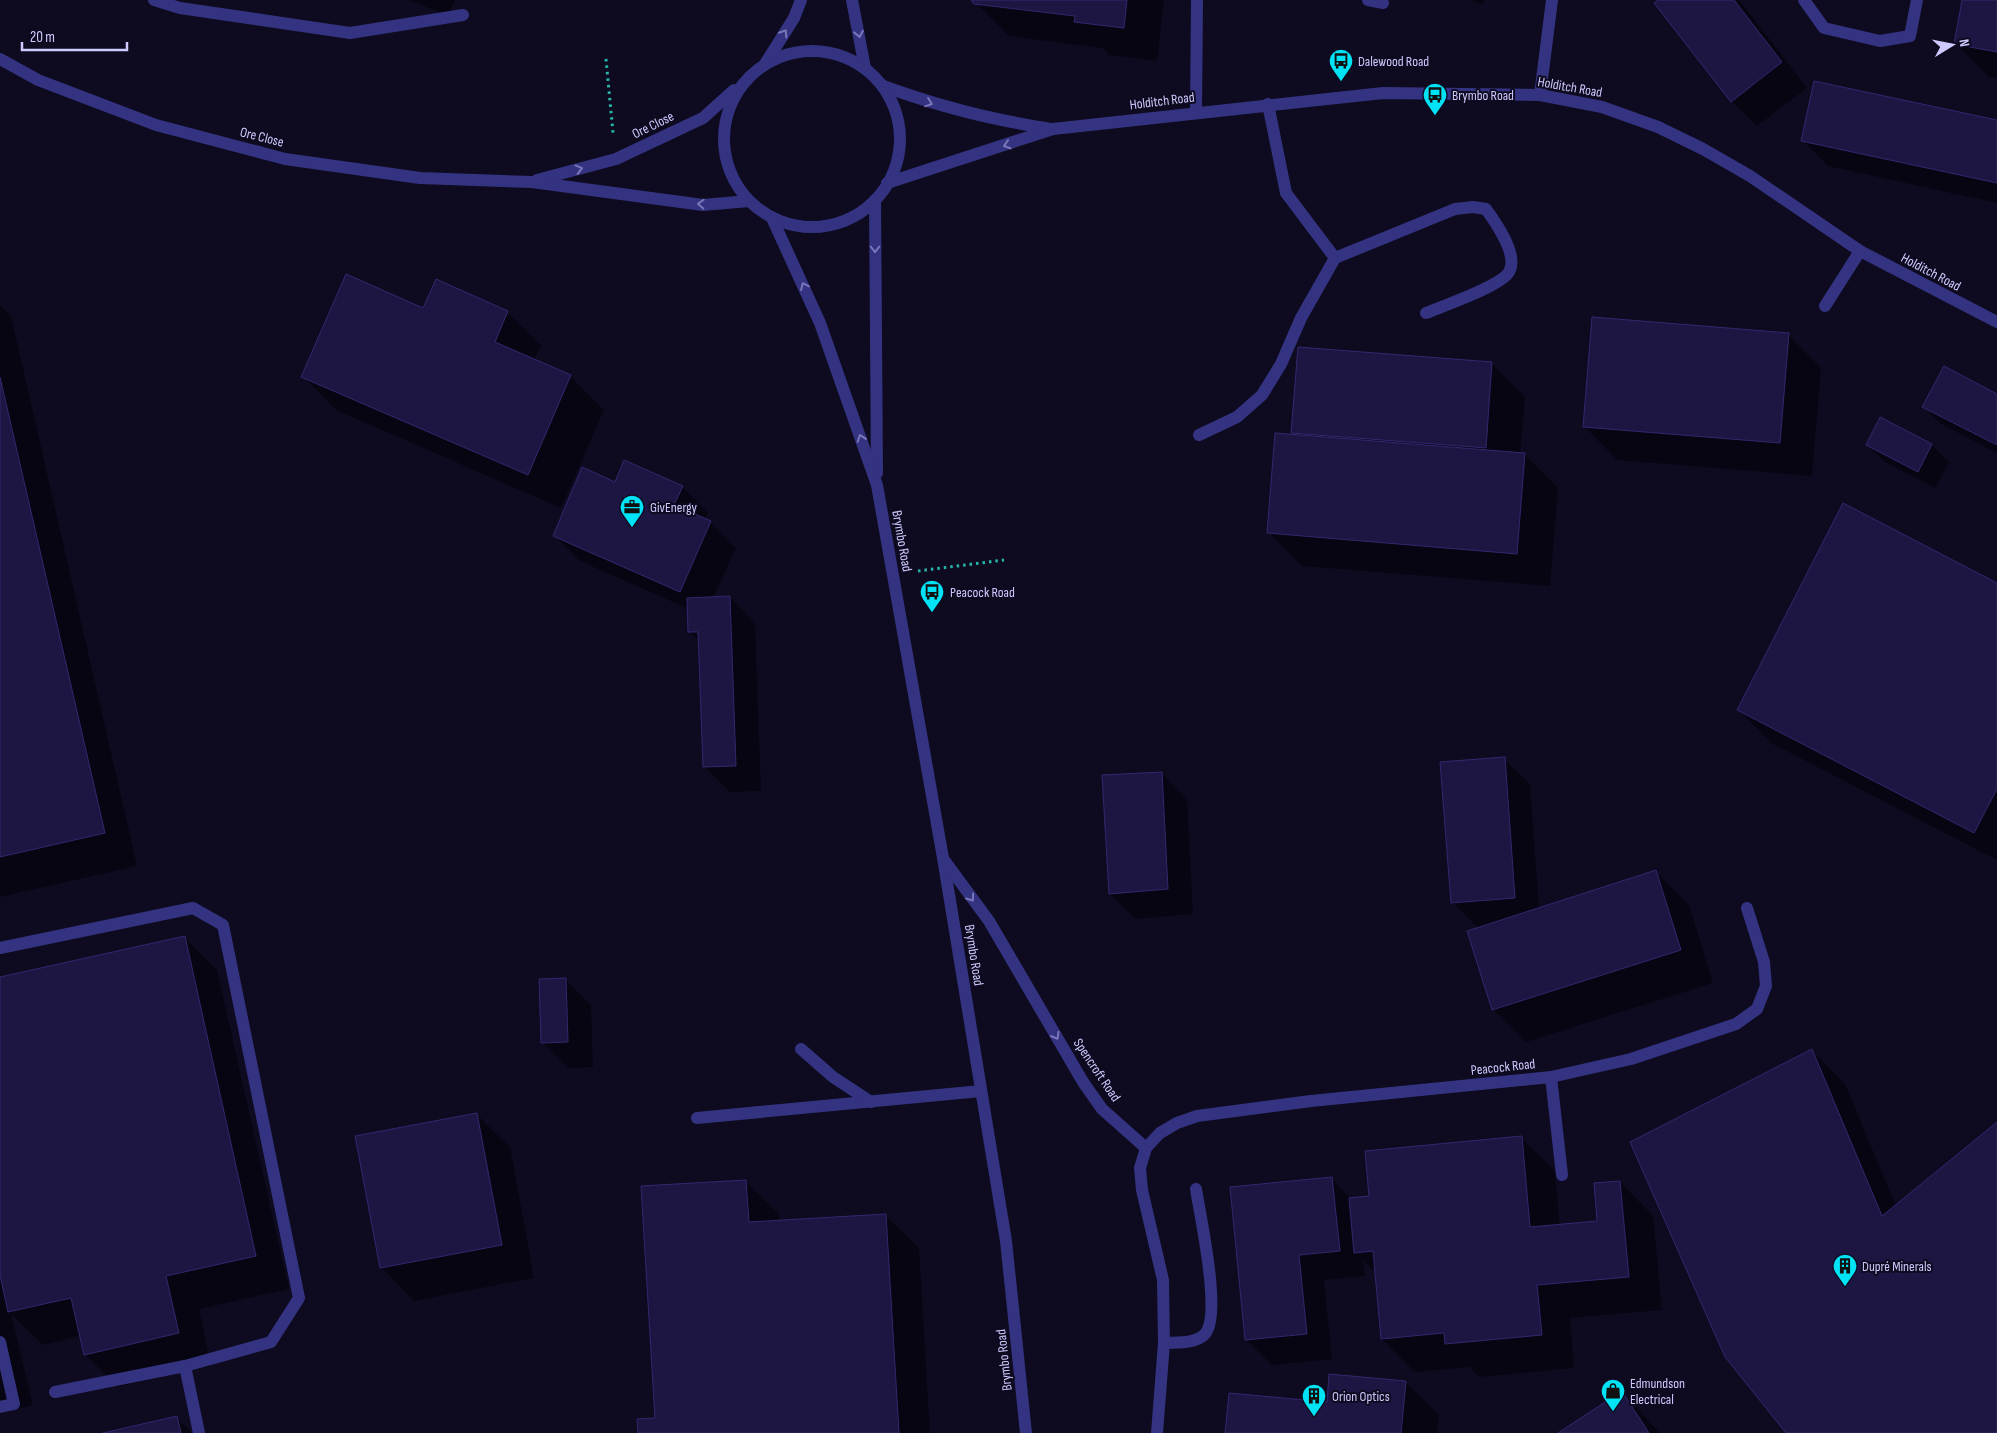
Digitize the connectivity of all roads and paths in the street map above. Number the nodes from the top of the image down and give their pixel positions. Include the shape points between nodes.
1 (154, 0) edge
2 (801, 0) edge
3 (852, 0) edge
4 (1197, 0) edge
5 (1368, 0) edge
6 (1552, 0) edge
7 (1804, 0) edge
8 (1917, 0) edge
9 (1384, 3) dead end
10 (463, 15) dead end
11 (0, 59) edge
12 (606, 59) dead end
13 (765, 64) junction
14 (865, 68) junction
15 (745, 81) junction
16 (883, 86) junction
17 (1540, 95) junction
18 (1268, 104) junction
19 (1196, 112) junction
20 (1053, 130) junction
21 (616, 160) junction
22 (532, 182) junction
23 (888, 183) junction
24 (875, 200) junction
25 (749, 201) junction
26 (772, 218) junction
27 (1860, 251) junction
28 (1335, 258) junction
29 (1825, 306) dead end
30 (1426, 313) dead end
31 (1997, 322) edge
32 (1199, 435) dead end
33 (877, 484) junction
34 (1004, 560) dead end
35 (892, 574) junction
36 (942, 858) junction
37 (1747, 908) dead end
38 (0, 948) edge
39 (801, 1049) dead end
40 (1551, 1077) junction
41 (981, 1092) junction
42 (871, 1102) junction
43 (697, 1118) dead end
44 (1146, 1148) junction
45 (1562, 1175) dead end
46 (1196, 1189) dead end
47 (0, 1342) edge
48 (1164, 1343) junction
49 (185, 1366) junction
50 (55, 1392) dead end
51 (0, 1407) edge
52 (199, 1433) edge
53 (1026, 1433) edge
54 (1157, 1433) edge

1 - 10 street via 180,8 350,33
13 -> 2 street via 794,18
3 -> 14 street
4 - 19 street
5 - 9 street
6 - 17 street
7 - 8 street via 1824,28 1880,41 1910,36
11 - 22 street, Ore Close via 38,80 156,125 285,159 420,178
12 - 21 path
13 - 14 street via 786,54 812,50 841,55
13 - 15 street
14 - 16 street
15 - 21 street, Ore Close via 702,118
15 - 25 street via 731,104 723,138 728,168
16 -> 20 street, Holditch Road via 941,107
16 - 23 street via 892,102 899,128 897,161
17 - 18 street, Holditch Road via 1383,93
17 - 27 street, Holditch Road via 1602,107 1696,145 1750,176
18 - 19 street, Holditch Road
18 - 28 street via 1286,193
19 - 20 street, Holditch Road
20 -> 23 street, Holditch Road
22 -> 21 street, Ore Close
25 -> 22 street, Ore Close via 703,205
23 - 24 street
24 - 26 street via 844,221 820,226 804,227
24 -> 33 street, Brymbo Road
25 - 26 street
33 -> 26 street, Brymbo Road via 820,323
27 - 29 street
27 - 31 street, Holditch Road
28 - 30 street via 1456,210 1486,209 1500,228 1512,256 1510,272 1498,282
28 - 32 street via 1262,396 1237,417
33 - 35 street, Brymbo Road
34 - 35 path
35 - 36 street, Brymbo Road
36 - 41 street, Brymbo Road
36 -> 44 street, Spencroft Road via 989,922 1083,1082 1102,1109
37 - 40 street, Peacock Road via 1765,970 1766,986 1757,1009 1736,1024 1688,1041 1631,1059
38 - 49 street via 193,908 223,925 299,1298 272,1342
39 - 42 street via 833,1077
40 - 44 street, Peacock Road via 1197,1116 1177,1122
40 - 45 street
41 - 42 street
41 - 53 street, Brymbo Road via 1006,1241
42 - 43 street
44 - 48 street via 1140,1168 1142,1190 1162,1280
46 - 48 street via 1212,1292 1212,1320 1205,1335 1192,1342
47 - 51 street via 14,1404
48 - 54 street
49 - 50 street
49 - 52 street

